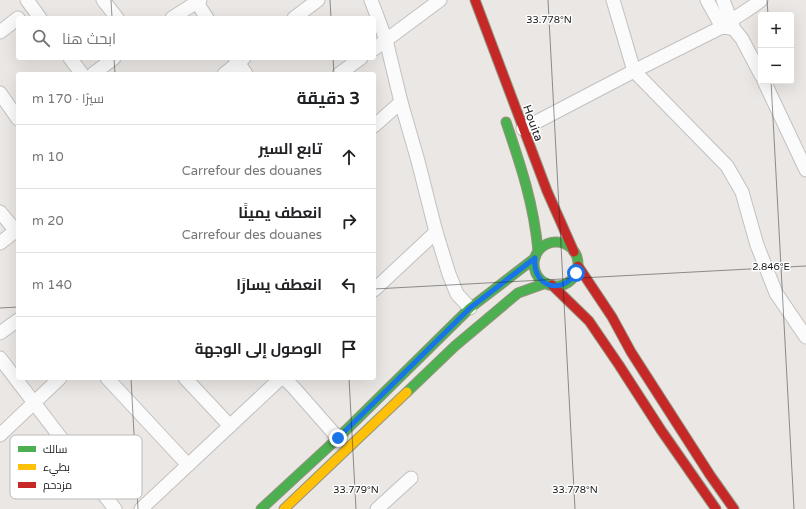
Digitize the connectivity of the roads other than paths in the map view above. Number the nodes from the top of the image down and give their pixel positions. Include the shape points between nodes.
1 (104, 0) edge
2 (318, 0) edge
3 (371, 0) edge
4 (440, 0) edge
5 (476, 0) edge
6 (613, 0) edge
7 (707, 0) edge
8 (723, 0) edge
9 (761, 0) edge
10 (197, 1) edge
11 (30, 4) edge
12 (20, 16) edge
13 (39, 16) edge
14 (116, 16) edge
15 (175, 16) edge
16 (206, 16) edge
17 (297, 16) edge
18 (16, 20) edge
19 (729, 25) junction
20 (0, 32) edge
21 (386, 40) junction
22 (376, 48) edge
23 (72, 60) edge
24 (111, 60) edge
25 (239, 60) edge
26 (358, 60) edge
27 (758, 69) edge
28 (634, 71) junction
29 (80, 72) edge
30 (96, 72) edge
31 (226, 72) edge
32 (245, 72) edge
33 (341, 72) edge
34 (765, 84) edge
35 (0, 93) edge
36 (401, 102) junction
37 (503, 114) dead end
38 (16, 116) edge
39 (376, 124) edge
40 (523, 129) junction
41 (806, 170) edge
42 (0, 212) edge
43 (16, 229) edge
44 (16, 231) edge
45 (436, 232) junction
46 (0, 243) edge
47 (574, 252) junction
48 (536, 255) junction
49 (578, 266) junction
50 (549, 284) junction
51 (376, 287) edge
52 (470, 308) junction
53 (16, 321) edge
54 (0, 333) edge
55 (806, 336) edge
56 (0, 358) edge
57 (16, 379) edge
58 (17, 380) edge
59 (58, 380) edge
60 (109, 380) edge
61 (186, 380) edge
62 (279, 380) edge
63 (286, 380) edge
64 (34, 403) junction
65 (230, 426) junction
66 (0, 435) edge
67 (58, 435) edge
68 (338, 438) junction
69 (188, 465) junction
70 (411, 478) dead end
71 (107, 499) edge
72 (289, 507) edge
73 (115, 509) edge
74 (141, 509) edge
75 (261, 509) edge
76 (377, 509) edge
77 (716, 509) edge
78 (734, 509) edge

1 - 14 street
2 - 17 street
3 - 21 street
4 - 21 street
5 - 40 main road, Houita
6 - 28 street
7 - 19 street
8 - 19 street
9 - 19 street
10 - 15 street
10 - 16 street
11 - 12 street
11 - 13 street
18 - 20 street
19 - 27 street via 742,39
19 - 28 street
21 - 22 street
21 - 36 street
23 - 29 street
24 - 30 street
25 - 31 street
25 - 32 street
26 - 33 street
28 - 40 street
28 - 55 street via 727,166 742,192 757,245 776,293
34 - 41 street
35 - 38 street
36 - 39 street
36 - 45 street
37 - 48 main road via 530,195 535,219
40 - 47 main road, Houita
42 - 43 street
44 - 46 street
45 - 51 street
45 - 52 street via 457,294
47 - 48 main road via 563,243 556,242 543,246
47 - 49 main road
48 - 50 main road via 536,272 539,278
48 - 52 main road
49 - 50 main road via 572,279 566,284
49 - 78 main road
50 - 72 main road via 518,293 455,346
50 - 77 main road via 589,321
52 - 68 main road
53 - 54 street
56 - 57 street
58 - 64 street
59 - 64 street
60 - 69 street
61 - 65 street
62 - 65 street
63 - 68 street
64 - 66 street
64 - 67 street
65 - 69 street
68 - 75 main road
69 - 74 street
70 - 76 street
71 - 73 street

